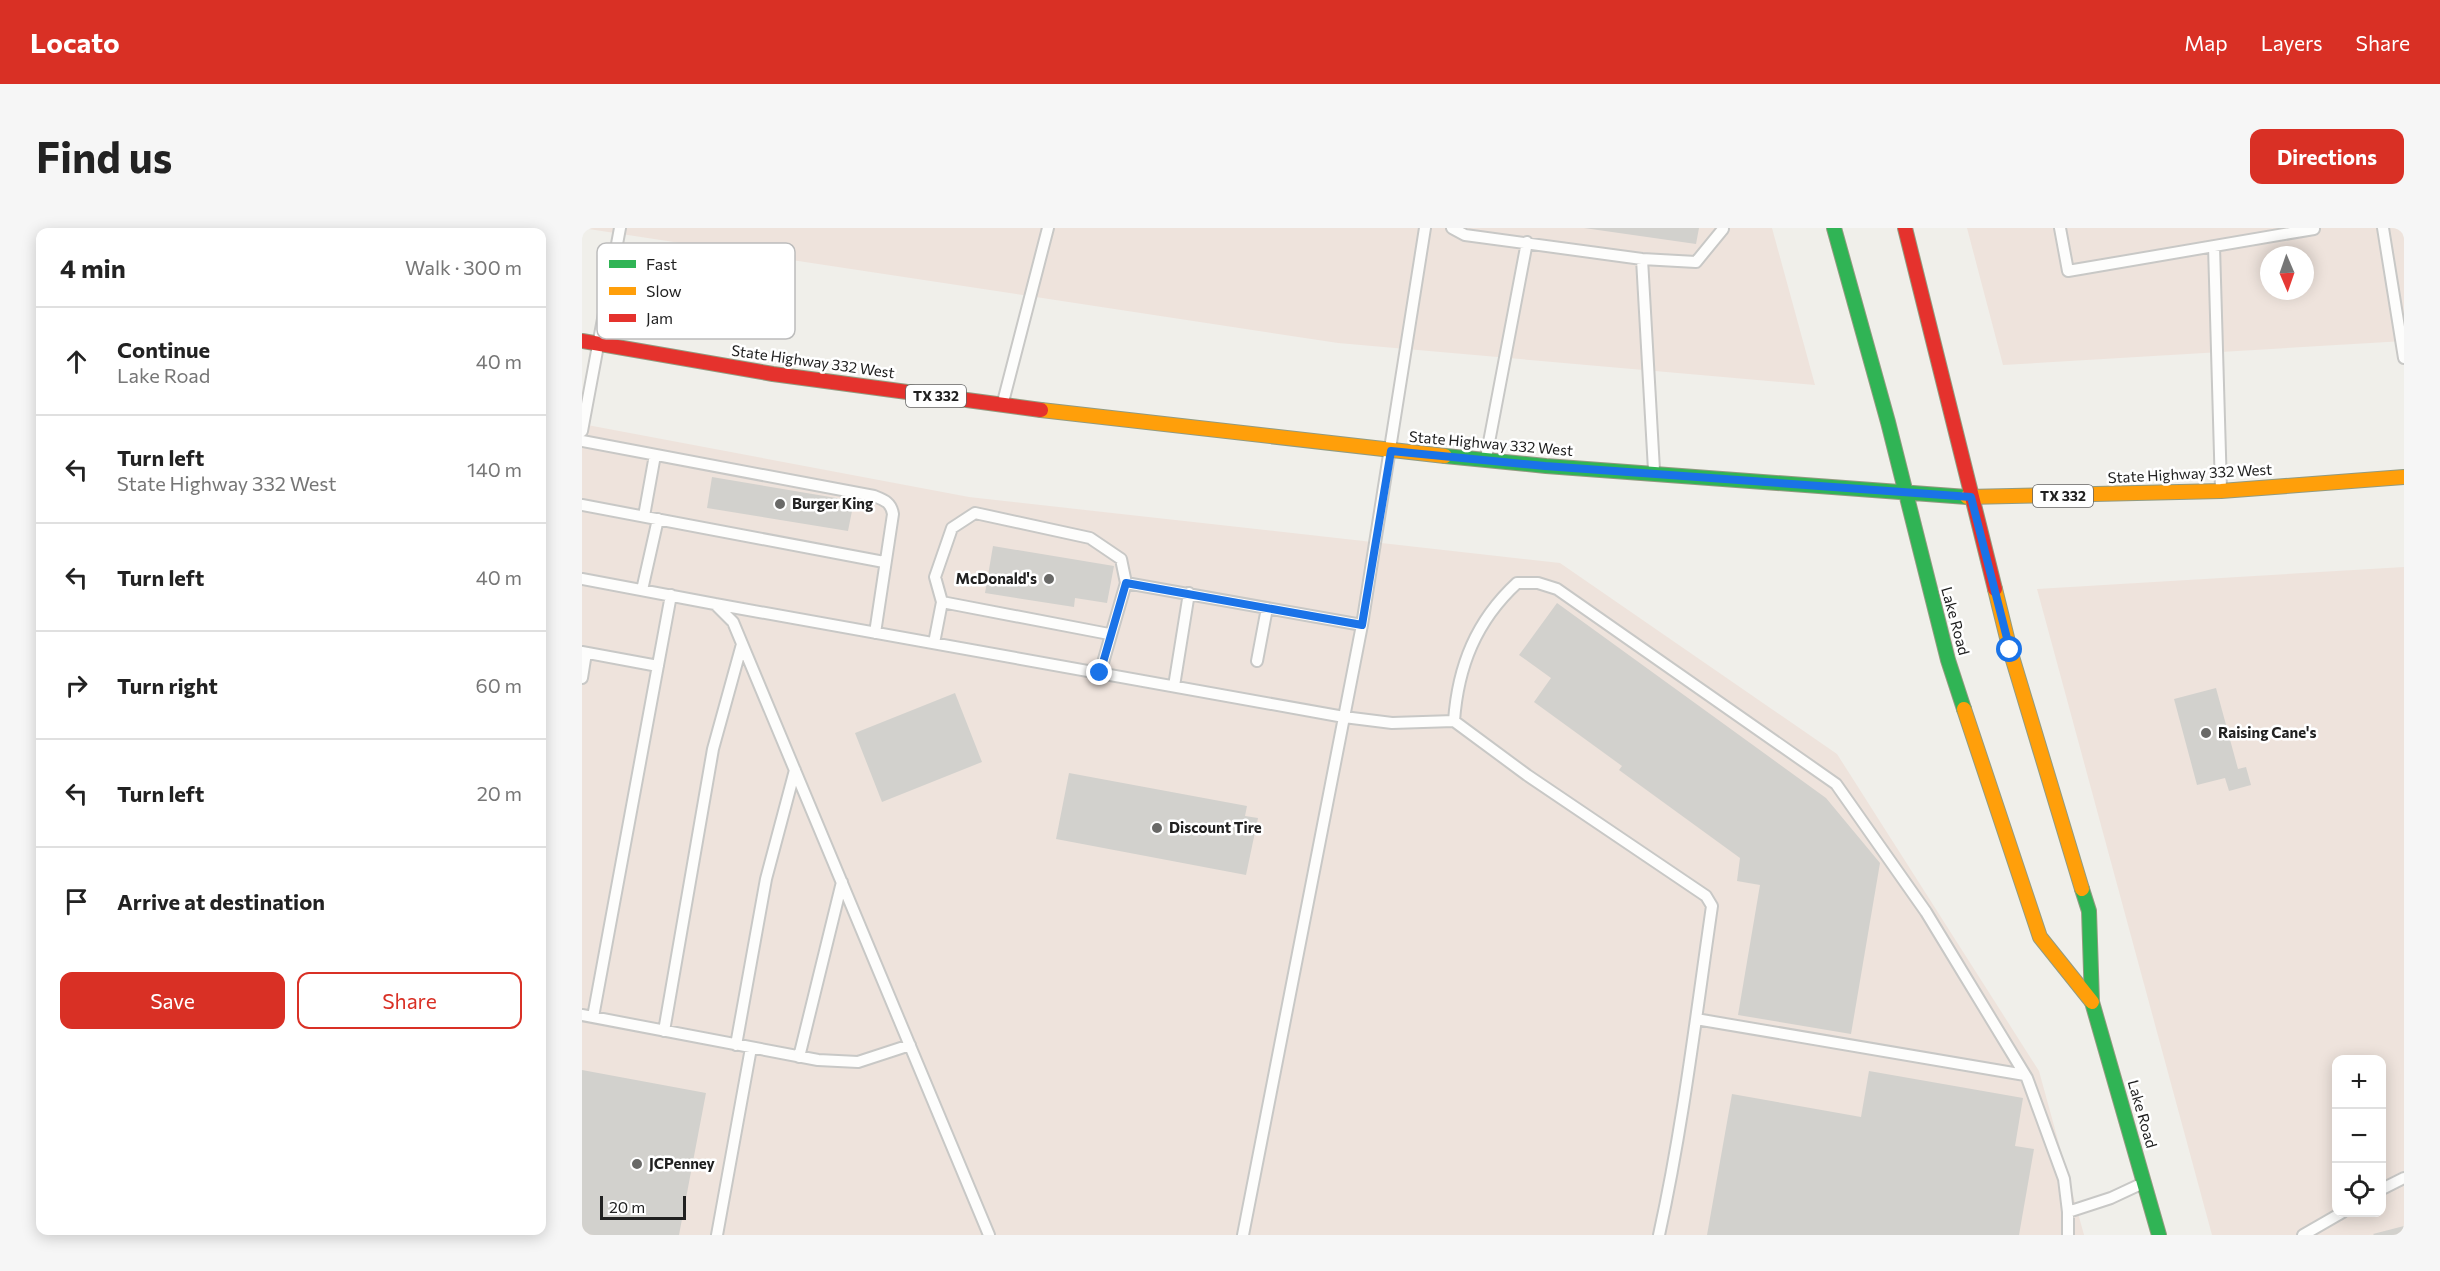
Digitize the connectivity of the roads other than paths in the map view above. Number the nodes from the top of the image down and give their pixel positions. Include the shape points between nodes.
1 (620, 228) edge
2 (1048, 228) edge
3 (1425, 228) edge
4 (1452, 228) edge
5 (1724, 228) edge
6 (1834, 228) edge
7 (1905, 228) edge
8 (2060, 228) edge
9 (2383, 228) edge
10 (2314, 230) dead end
11 (1499, 234) edge
12 (1527, 242) junction
13 (617, 243) edge
14 (2214, 246) junction
15 (1642, 259) junction
16 (599, 339) edge
17 (582, 341) edge
18 (598, 344) junction
19 (2404, 358) edge
20 (1002, 405) junction
21 (582, 431) edge
22 (582, 441) edge
23 (1391, 451) junction
24 (655, 455) junction
25 (1485, 461) junction
26 (1655, 474) junction
27 (2404, 477) edge
28 (1904, 491) junction
29 (2221, 491) junction
30 (1971, 497) junction
31 (582, 505) edge
32 (644, 516) junction
33 (658, 519) junction
34 (884, 562) junction
35 (582, 579) edge
36 (1126, 583) junction
37 (642, 590) junction
38 (1189, 593) junction
39 (671, 596) junction
40 (942, 602) junction
41 (715, 604) junction
42 (1267, 608) junction
43 (1362, 625) junction
44 (875, 633) junction
45 (1109, 634) junction
46 (934, 643) junction
47 (742, 644) junction
48 (584, 652) edge
49 (1257, 661) dead end
50 (658, 666) junction
51 (1100, 673) junction
52 (582, 678) edge
53 (1174, 686) junction
54 (1344, 717) junction
55 (1454, 721) junction
56 (795, 770) junction
57 (842, 882) junction
58 (2092, 1002) junction
59 (587, 1016) edge
60 (1696, 1019) junction
61 (664, 1031) junction
62 (736, 1045) junction
63 (910, 1045) junction
64 (751, 1048) junction
65 (799, 1057) junction
66 (2025, 1075) junction
67 (2404, 1178) edge
68 (2145, 1182) junction
69 (2386, 1187) edge
70 (2068, 1212) junction
71 (2334, 1217) edge
72 (717, 1235) edge
73 (989, 1235) edge
74 (1242, 1235) edge
75 (1659, 1235) edge
76 (2068, 1235) edge
77 (2159, 1235) edge
78 (2303, 1235) edge

1 - 13 lane
2 - 20 lane
3 - 23 lane
4 - 11 lane via 1465,235
5 - 15 lane via 1696,261
6 - 28 street, Lake Road
7 - 30 street, Lake Road
8 - 14 lane via 2068,271
9 - 19 lane
10 - 14 lane
11 - 12 lane
12 - 15 lane
12 - 25 lane
14 - 29 lane
15 - 26 lane
16 - 18 lane
17 - 18 street, State Highway 332 West / TX 332
18 - 20 street, State Highway 332 West / TX 332 via 773,374
18 - 21 lane
20 - 23 street, State Highway 332 West / TX 332
22 - 24 lane
23 - 25 street, State Highway 332 West / TX 332
23 - 43 lane
24 - 32 lane
24 - 34 lane via 887,501 893,514
25 - 26 street, State Highway 332 West / TX 332
26 - 28 street, State Highway 332 West / TX 332
27 - 29 street, State Highway 332 West / TX 332
28 - 30 street, State Highway 332 West / TX 332
28 - 58 street, Lake Road via 1948,660 2040,937
29 - 30 street, State Highway 332 West / TX 332
30 - 58 street, Lake Road via 2010,650 2089,911
31 - 32 lane
32 - 33 lane
33 - 34 lane
33 - 37 lane
34 - 44 lane
35 - 37 lane
36 - 38 lane
36 - 40 lane via 1121,559 1090,537 975,513 952,528 935,577
36 - 45 lane
37 - 39 lane
38 - 42 lane
38 - 53 lane
39 - 41 lane
39 - 50 lane
40 - 45 lane
40 - 46 lane
41 - 44 lane
41 - 47 lane via 733,622
42 - 43 lane
42 - 49 lane
43 - 54 lane
44 - 46 lane
45 - 51 lane
46 - 51 lane
47 - 56 lane
47 - 61 lane via 713,749
48 - 50 lane
48 - 52 lane
50 - 59 lane
51 - 53 lane
53 - 54 lane
54 - 55 lane via 1392,723
54 - 74 lane
55 - 60 lane via 1706,896 1712,906
55 - 66 lane via 1457,689 1471,646 1498,601 1517,583 1538,583 1557,589 1836,784 1926,912
56 - 57 lane
56 - 62 lane via 766,879
57 - 63 lane
57 - 65 lane
58 - 68 street, Lake Road
59 - 61 lane
60 - 66 lane
60 - 75 lane via 1674,1168
61 - 62 lane
62 - 64 lane
63 - 65 lane via 858,1062
63 - 73 lane
64 - 65 lane
64 - 72 lane
66 - 70 lane via 2064,1179
67 - 69 lane
68 - 70 lane
68 - 77 street, Lake Road
70 - 76 lane
71 - 78 lane

